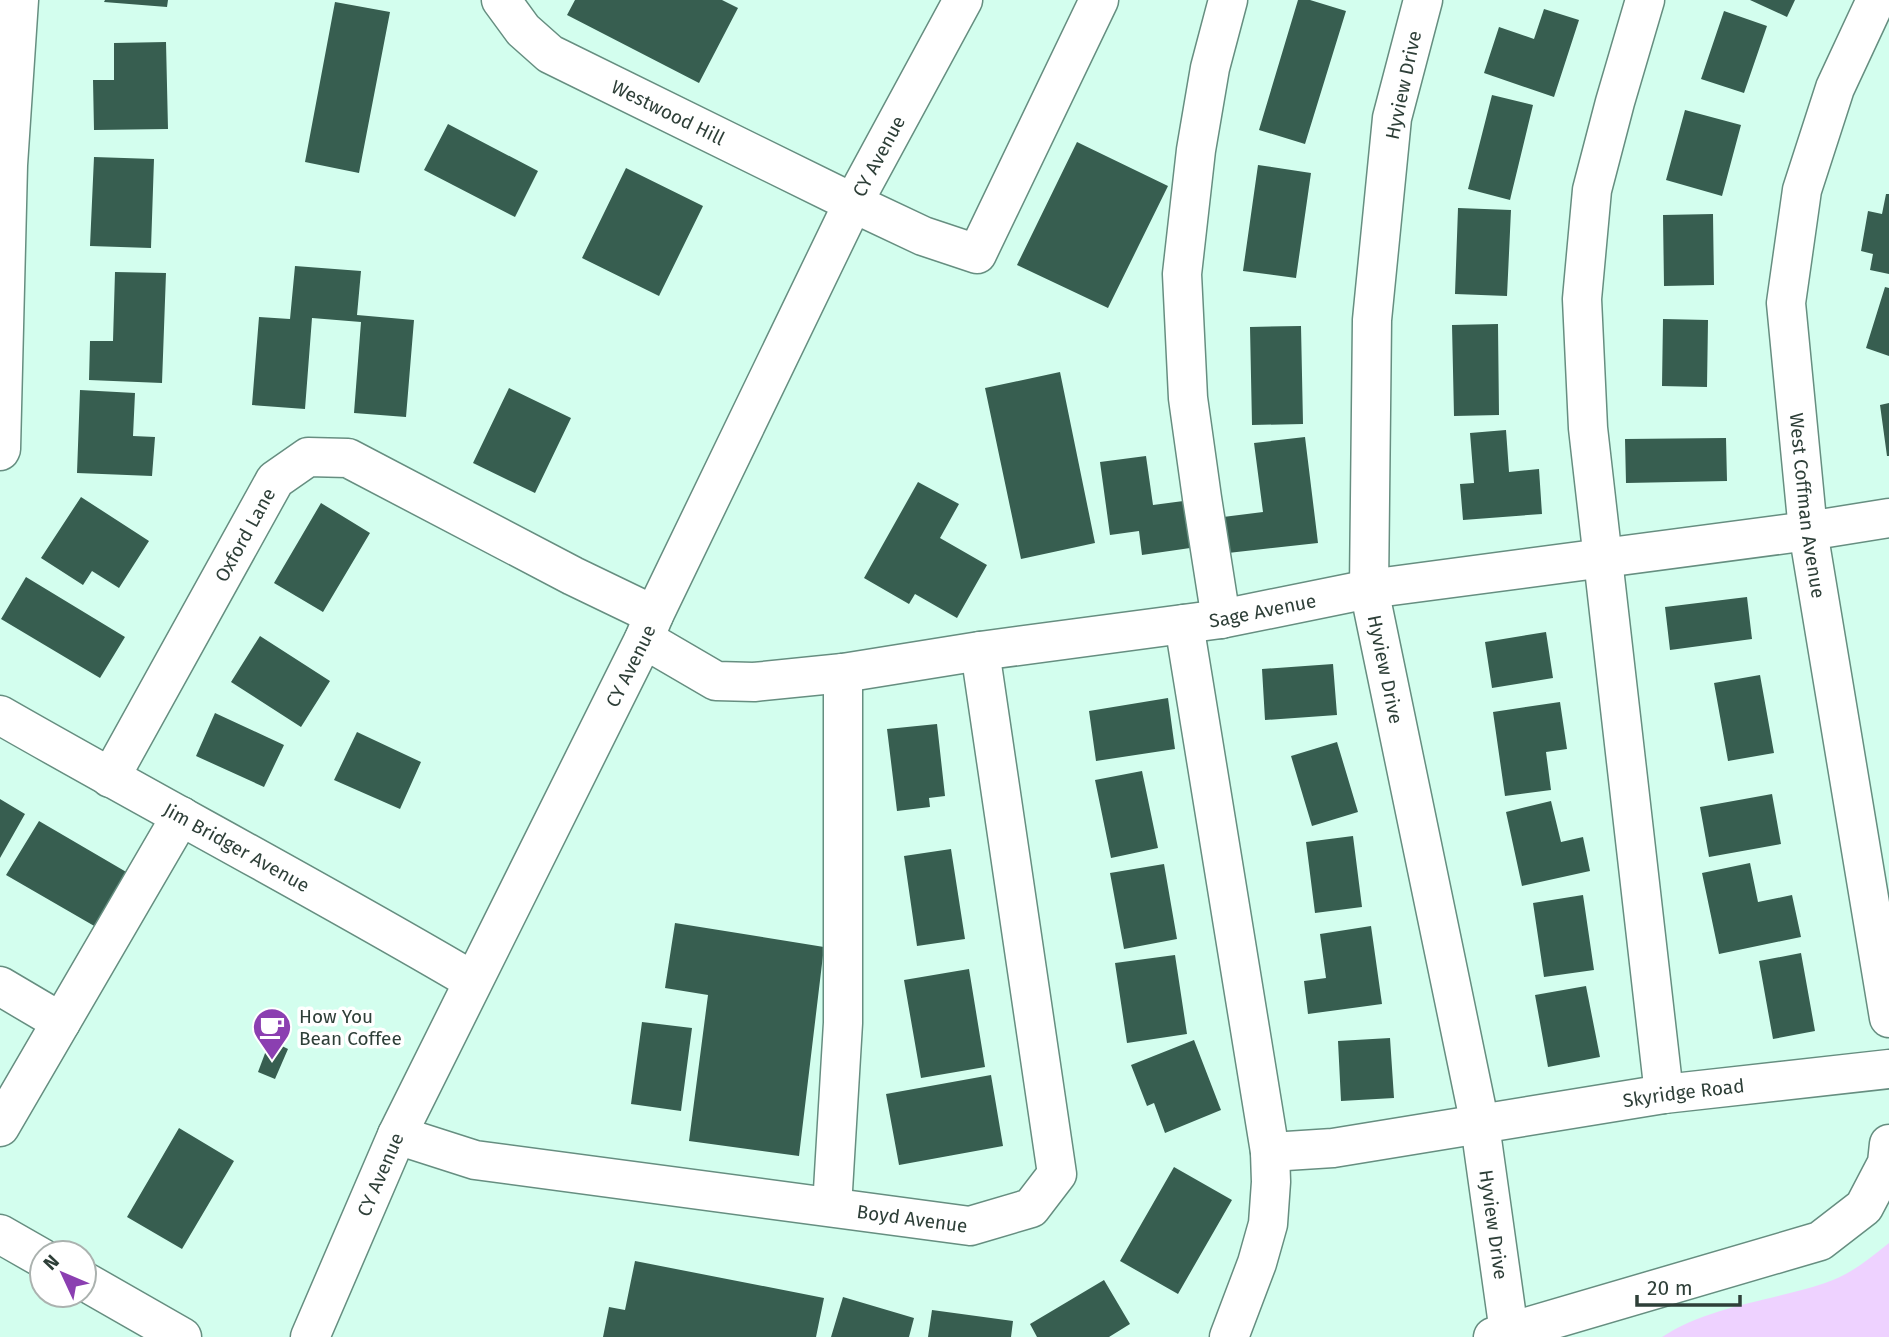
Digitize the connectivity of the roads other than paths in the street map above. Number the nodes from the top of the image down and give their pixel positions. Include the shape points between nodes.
1 (19, 0) edge
2 (501, 0) edge
3 (963, 0) edge
4 (1099, 0) edge
5 (1228, 0) edge
6 (1423, 0) edge
7 (1645, 0) edge
8 (1876, 0) edge
9 (4, 165) edge
10 (853, 203) junction
11 (1, 384) edge
12 (0, 452) edge
13 (1889, 518) edge
14 (1808, 531) junction
15 (1603, 557) junction
16 (1369, 589) junction
17 (1221, 619) junction
18 (1184, 624) junction
19 (649, 627) junction
20 (980, 651) junction
21 (844, 673) junction
22 (0, 715) edge
23 (110, 778) junction
24 (181, 816) junction
25 (473, 981) junction
26 (0, 986) edge
27 (1889, 1018) edge
28 (61, 1022) junction
29 (1889, 1069) edge
30 (1664, 1094) junction
31 (1480, 1125) junction
32 (0, 1127) edge
33 (397, 1135) junction
34 (1889, 1144) edge
35 (1270, 1152) junction
36 (832, 1207) junction
37 (0, 1234) edge
38 (28, 1250) edge
39 (98, 1289) edge
40 (1506, 1335) edge
41 (183, 1337) edge
42 (310, 1337) edge
43 (1229, 1337) edge

1 - 9 street
2 - 10 street, Westwood Hill via 523,30 550,54
3 - 10 street, CY Avenue
4 - 10 street, Westwood Hill via 977,254 923,236
5 - 17 street via 1196,150 1182,274 1188,398
6 - 16 street, Hyview Drive via 1392,118 1374,306
7 - 15 street via 1592,190 1582,299 1588,428
8 - 14 street, West Coffman Avenue via 1835,88 1802,190 1786,303
9 - 11 street
10 - 19 street, CY Avenue
11 - 12 street
13 - 14 street, Sage Avenue
14 - 15 street, Sage Avenue
14 - 27 street, West Coffman Avenue
15 - 16 street, Sage Avenue
15 - 30 street
16 - 17 street, Sage Avenue
16 - 31 street, Hyview Drive
17 - 18 street, Sage Avenue
18 - 20 street, Sage Avenue
18 - 35 street
19 - 21 street, Sage Avenue via 716,681
19 - 23 street, Oxford Lane via 573,576 348,458 308,457 275,480
19 - 25 street, CY Avenue
20 - 21 street, Sage Avenue
20 - 36 street, Boyd Avenue via 1057,1174 1031,1208 970,1226
21 - 36 street via 843,1023
22 - 23 street, Jim Bridger Avenue
23 - 24 street, Jim Bridger Avenue
24 - 25 street, Jim Bridger Avenue
24 - 28 street
25 - 33 street, CY Avenue
26 - 28 street
28 - 32 street
29 - 30 street, Skyridge Road
30 - 31 street, Skyridge Road
31 - 35 street, Skyridge Road via 1333,1148
31 - 40 street, Hyview Drive
33 - 36 street, Boyd Avenue via 475,1160
33 - 42 street, CY Avenue
34 - 40 street via 1887,1163 1864,1207 1820,1241
35 - 43 street via 1268,1224
37 - 38 street
39 - 41 street

